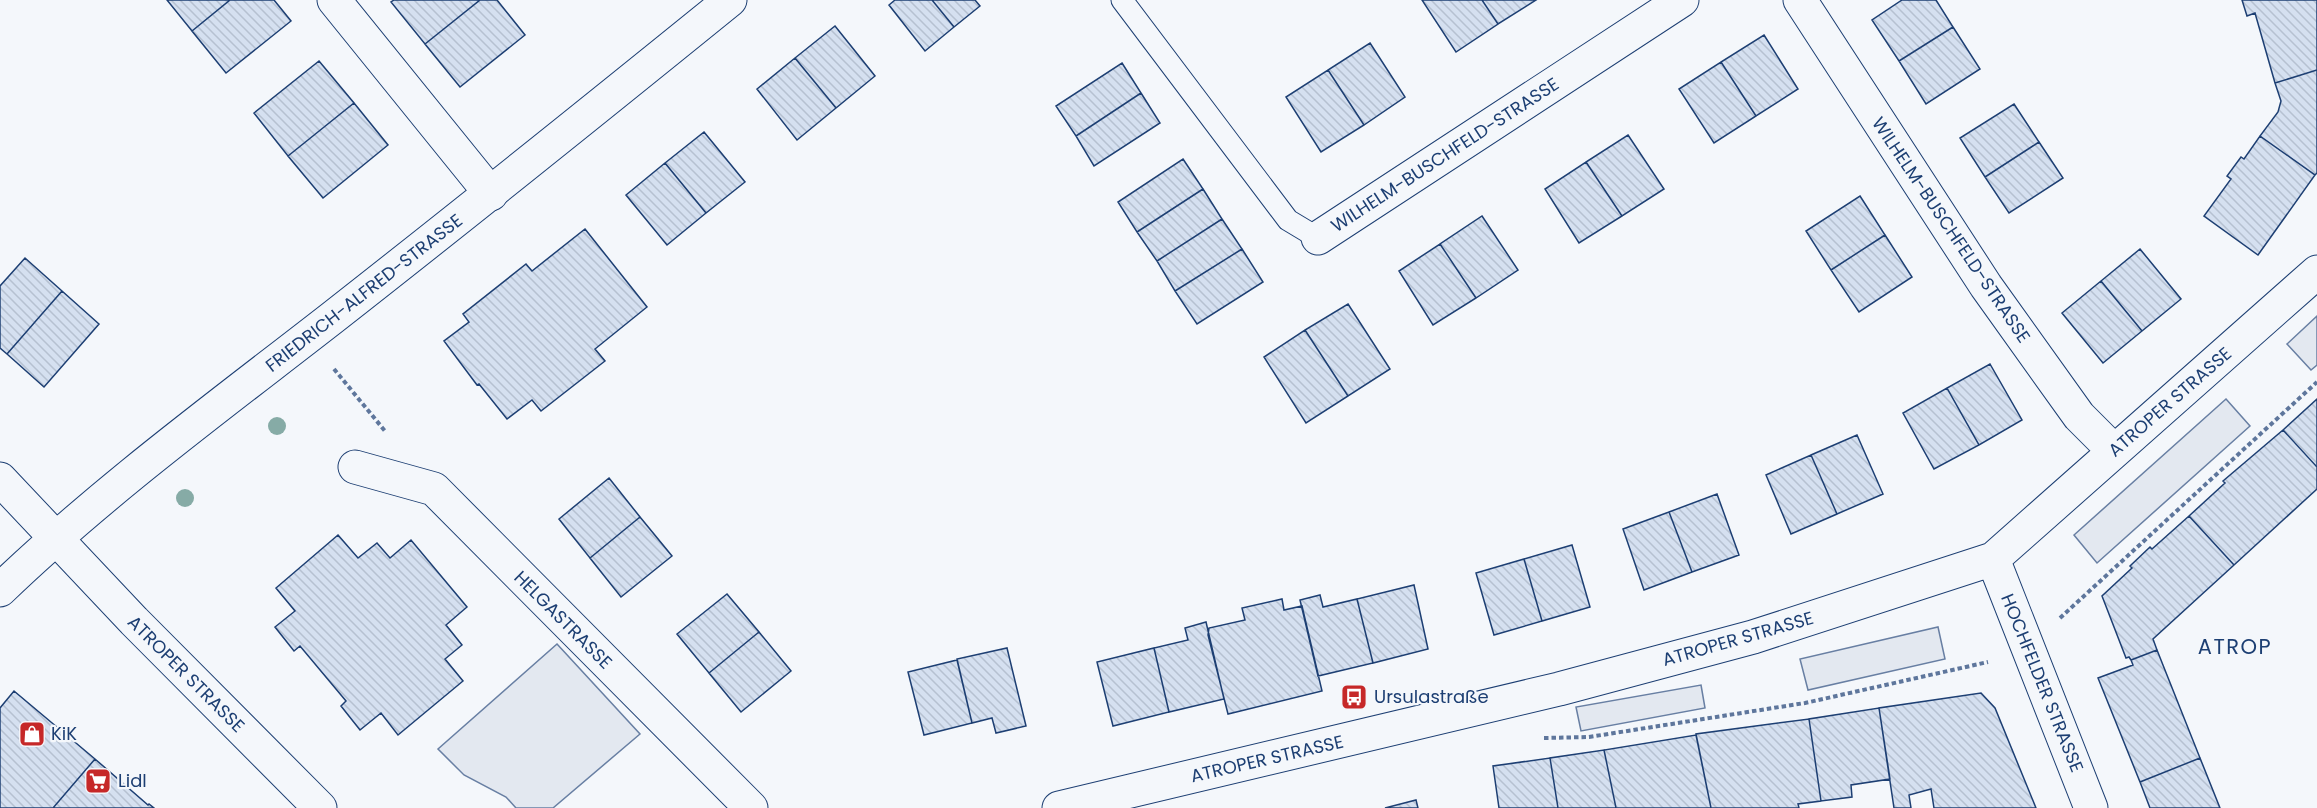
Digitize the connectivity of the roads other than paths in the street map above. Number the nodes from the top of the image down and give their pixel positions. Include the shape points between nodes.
1 (334, 0) edge
2 (730, 0) edge
3 (1122, 0) edge
4 (1682, 0) edge
5 (1800, 0) edge
6 (491, 194) junction
7 (1318, 238) joint
8 (2317, 272) edge
9 (2114, 451) junction
10 (355, 467) dead end
11 (0, 479) edge
12 (55, 537) junction
13 (1993, 559) junction
14 (0, 590) edge
15 (320, 808) edge
16 (751, 808) edge
17 (1059, 808) edge
18 (2091, 808) edge

1 - 6 street
2 - 6 street, FRIEDRICH-ALFRED-STRASSE
3 - 7 lane, WILHELM-BUSCHFELD-STRASSE via 1288,220
4 - 7 street, WILHELM-BUSCHFELD-STRASSE
5 - 9 street, WILHELM-BUSCHFELD-STRASSE via 1986,286 2079,416
6 - 12 street, FRIEDRICH-ALFRED-STRASSE
8 - 9 street, ATROPER STRASSE
9 - 13 street, ATROPER STRASSE
10 - 16 street, HELGASTRASSE via 434,489
11 - 12 street, ATROPER STRASSE
12 - 14 street, FRIEDRICH-ALFRED-STRASSE
12 - 15 street, ATROPER STRASSE
13 - 17 street, ATROPER STRASSE via 1754,638 1559,689
13 - 18 street, HOCHFELDER STRASSE

